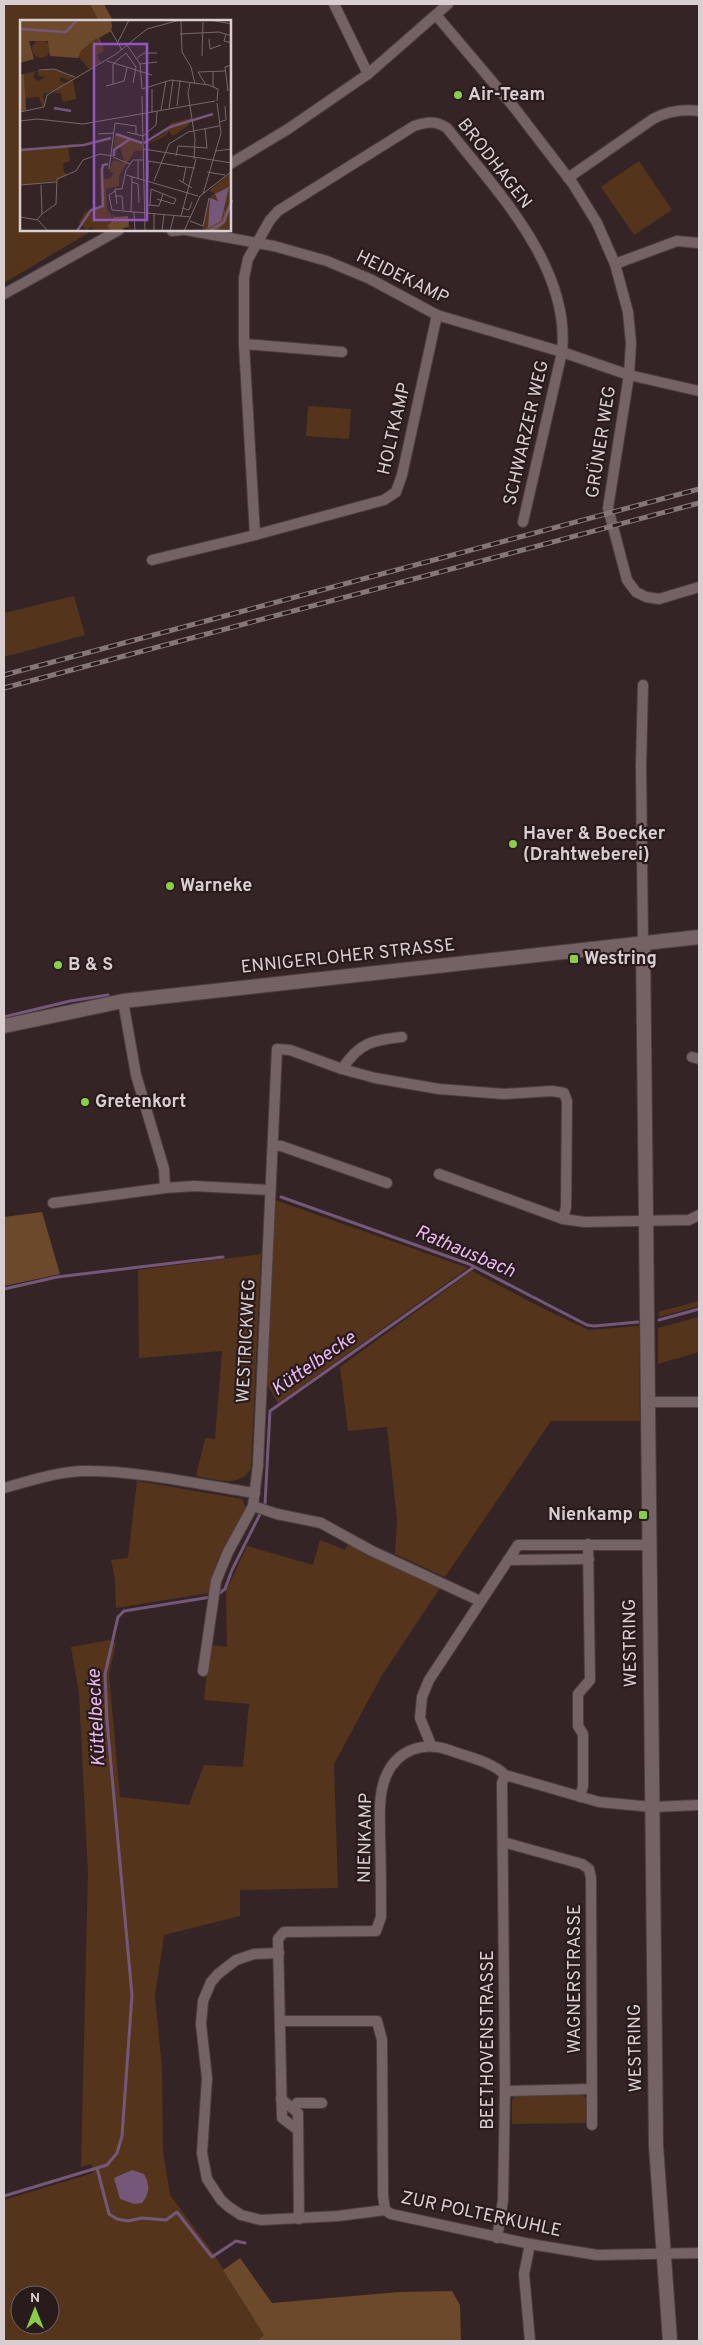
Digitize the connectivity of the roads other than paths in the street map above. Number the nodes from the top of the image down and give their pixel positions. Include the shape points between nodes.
1 (334, 4) edge
2 (448, 4) edge
3 (436, 15) junction
4 (368, 74) junction
5 (699, 111) edge
6 (231, 163) edge
7 (568, 178) junction
8 (116, 231) edge
9 (191, 231) edge
10 (256, 243) junction
11 (699, 243) edge
12 (614, 264) junction
13 (4, 294) edge
14 (437, 316) junction
15 (244, 344) junction
16 (342, 352) dead end
17 (562, 352) junction
18 (629, 375) junction
19 (699, 391) edge
20 (523, 522) dead end
21 (255, 535) junction
22 (152, 560) dead end
23 (699, 587) edge
24 (643, 685) dead end
25 (699, 937) edge
26 (643, 943) junction
27 (123, 1001) junction
28 (4, 1026) edge
29 (402, 1037) dead end
30 (342, 1069) junction
31 (273, 1145) junction
32 (439, 1174) dead end
33 (387, 1183) dead end
34 (165, 1188) junction
35 (270, 1190) junction
36 (53, 1203) dead end
37 (699, 1215) edge
38 (563, 1218) junction
39 (646, 1221) junction
40 (648, 1402) junction
41 (699, 1402) edge
42 (4, 1488) edge
43 (254, 1493) junction
44 (253, 1506) junction
45 (588, 1544) junction
46 (649, 1545) junction
47 (589, 1559) junction
48 (508, 1560) junction
49 (480, 1601) junction
50 (203, 1671) dead end
51 (431, 1745) junction
52 (505, 1774) junction
53 (580, 1797) junction
54 (699, 1805) edge
55 (652, 1806) junction
56 (503, 1842) junction
57 (279, 1953) junction
58 (280, 2021) junction
59 (591, 2090) junction
60 (505, 2091) junction
61 (281, 2099) junction
62 (322, 2103) dead end
63 (293, 2108) junction
64 (592, 2125) dead end
65 (298, 2130) junction
66 (385, 2210) junction
67 (299, 2218) junction
68 (497, 2238) junction
69 (530, 2244) junction
70 (662, 2254) junction
71 (699, 2254) edge
72 (530, 2341) edge
73 (670, 2341) edge

1 - 4 street
2 - 3 street
3 - 4 street
3 - 7 street, GRÜNER WEG
4 - 6 street via 288,130
5 - 7 street via 665,112
7 - 12 street, GRÜNER WEG via 597,223
8 - 13 street
9 - 10 street, HEIDEKAMP
10 - 14 street, HEIDEKAMP via 350,270
10 - 15 street via 244,278
10 - 17 street, BRODHAGEN via 278,211 414,126 439,123 447,128 512,212 537,251 559,301 564,332
11 - 12 street via 677,241
12 - 18 street, GRÜNER WEG via 628,312 631,343
14 - 17 street, HEIDEKAMP
14 - 21 street, HOLTKAMP via 396,492 384,500
15 - 16 street
15 - 21 street
17 - 18 street, HEIDEKAMP
17 - 20 street, SCHWARZER WEG
18 - 19 street, HEIDEKAMP
18 - 23 street, GRÜNER WEG via 608,508 623,570 633,589 652,599 666,599
21 - 22 street, HOLTKAMP
24 - 26 street
25 - 26 street, ENNIGERLOHER STRASSE
26 - 27 street, ENNIGERLOHER STRASSE
26 - 39 street, WESTRING
27 - 28 street, ENNIGERLOHER STRASSE
27 - 34 street via 136,1075 164,1169
29 - 30 street via 365,1044
30 - 31 street, WESTRICKWEG via 290,1050 277,1049
30 - 38 street via 400,1083 464,1092 564,1093 567,1101 566,1207
31 - 33 street
31 - 35 street, WESTRICKWEG
32 - 38 street
34 - 35 street via 194,1186
34 - 36 street
35 - 43 street, WESTRICKWEG
37 - 39 street via 689,1220
38 - 39 street via 585,1222
39 - 40 street, WESTRING
40 - 41 street
40 - 46 street, WESTRING
42 - 43 street via 82,1471 114,1472
43 - 44 street, WESTRICKWEG
44 - 49 street via 321,1523 372,1551
44 - 50 street, WESTRICKWEG via 216,1581
45 - 46 street
45 - 47 street
45 - 48 street via 518,1545
46 - 55 street, WESTRING
47 - 48 street
47 - 53 street via 590,1680 578,1694 578,1726 583,1734
48 - 49 street
49 - 51 street via 429,1680 422,1697 420,1718
51 - 52 street
51 - 57 street, NIENKAMP via 402,1755 385,1777 380,1798 381,1917 376,1931 284,1932 278,1939
52 - 53 street
52 - 56 street, BEETHOVENSTRASSE via 502,1783
53 - 55 street via 606,1803
54 - 55 street
55 - 70 street, WESTRING via 656,2136
56 - 59 street, WAGNERSTRASSE via 582,1864 589,1869
56 - 60 street, BEETHOVENSTRASSE
57 - 58 street
57 - 67 street via 254,1954 236,1960 218,1974 206,1992 201,2011 207,2078 202,2153 207,2179 228,2207 241,2215 265,2221
58 - 61 street
58 - 66 street, ZUR POLTERKUHLE via 377,2021 382,2040
59 - 60 street
59 - 64 street, WAGNERSTRASSE
60 - 68 street, BEETHOVENSTRASSE via 503,2200
61 - 63 street
61 - 65 street via 282,2118
62 - 63 street via 296,2103
63 - 65 street via 298,2113
65 - 67 street
66 - 67 street
66 - 68 street, ZUR POLTERKUHLE via 395,2216
68 - 69 street, ZUR POLTERKUHLE
69 - 70 street, ZUR POLTERKUHLE via 597,2255
69 - 72 street via 524,2274
70 - 71 street, ZUR POLTERKUHLE
70 - 73 street, WESTRING

